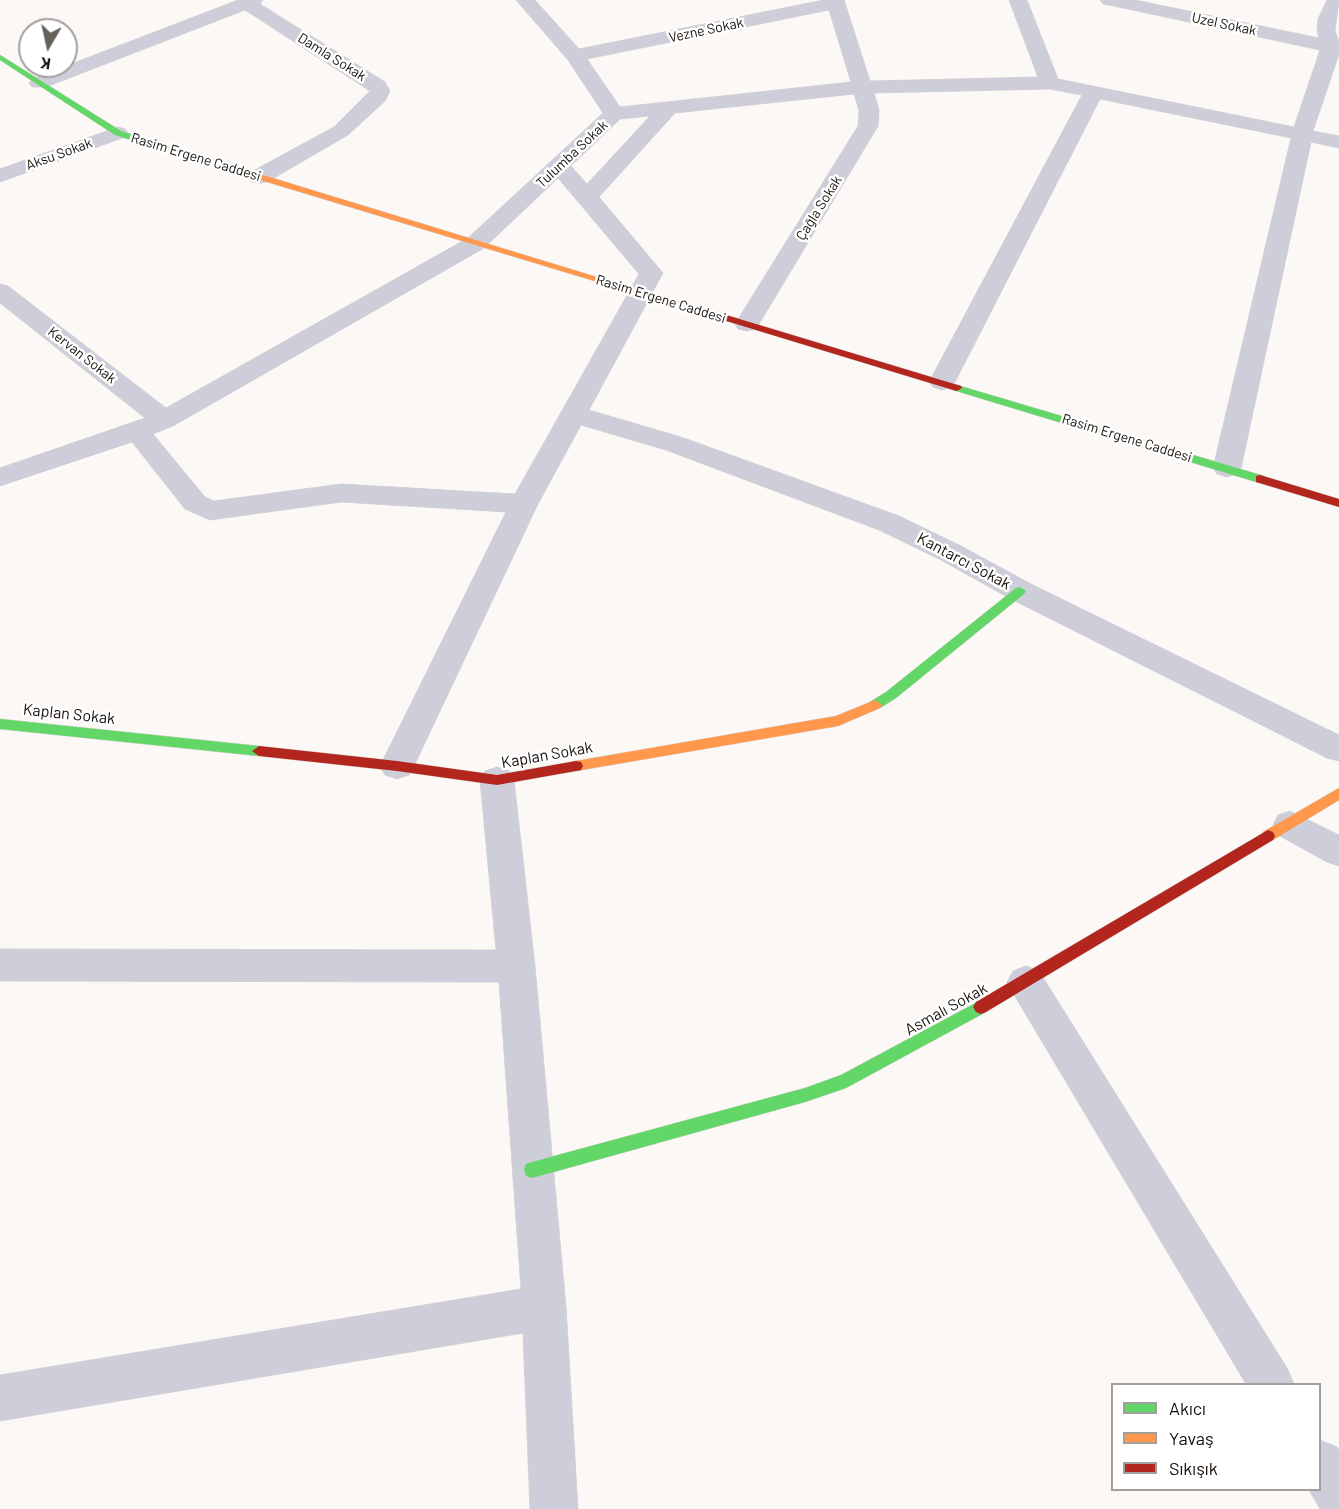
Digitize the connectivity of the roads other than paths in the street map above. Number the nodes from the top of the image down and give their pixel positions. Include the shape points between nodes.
1 (525, 0) edge
2 (1018, 0) edge
3 (1109, 0) edge
4 (1336, 0) edge
5 (250, 2) edge
6 (836, 2) edge
7 (1336, 45) edge
8 (575, 56) junction
9 (0, 57) edge
10 (39, 83) junction
11 (1050, 83) junction
12 (861, 87) junction
13 (1093, 93) junction
14 (669, 108) junction
15 (614, 114) junction
16 (118, 133) junction
17 (1302, 134) junction
18 (1339, 142) edge
19 (560, 166) junction
20 (0, 176) edge
21 (260, 177) junction
22 (587, 197) junction
23 (476, 243) junction
24 (0, 291) edge
25 (641, 293) junction
26 (747, 324) junction
27 (942, 382) junction
28 (573, 414) junction
29 (164, 420) junction
30 (137, 431) junction
31 (1227, 468) junction
32 (0, 477) edge
33 (1339, 503) edge
34 (524, 504) junction
35 (1020, 591) junction
36 (0, 724) edge
37 (1339, 749) edge
38 (397, 766) junction
39 (497, 780) junction
40 (1339, 794) edge
41 (1290, 825) junction
42 (1339, 852) edge
43 (0, 965) edge
44 (516, 966) junction
45 (1026, 982) junction
46 (532, 1170) junction
47 (544, 1307) junction
48 (1270, 1383) edge
49 (0, 1398) edge
50 (1321, 1466) edge
51 (1339, 1496) edge
52 (555, 1509) edge

1 - 8 street, Tulumba Sokak
2 - 11 street
3 - 7 street, Uzel Sokak
4 - 7 street via 1326,32
5 - 10 street
5 - 21 street, Damla Sokak via 380,91 342,131
6 - 8 street, Vezne Sokak
6 - 12 street, Çağla Sokak
7 - 17 street
8 - 15 street, Tulumba Sokak
9 - 10 main road, Rasim Ergene Caddesi
10 - 16 main road, Rasim Ergene Caddesi
11 - 12 street
11 - 13 street
12 - 14 street
12 - 26 street, Çağla Sokak via 869,110 868,126
13 - 17 street
13 - 27 street
14 - 15 street
14 - 22 street
15 - 19 street, Tulumba Sokak
16 - 20 street, Aksu Sokak
16 - 21 main road, Rasim Ergene Caddesi
17 - 18 street
17 - 31 street
19 - 22 street
19 - 23 street, Tulumba Sokak
21 - 23 main road, Rasim Ergene Caddesi
22 - 25 street via 651,273
23 - 25 main road, Rasim Ergene Caddesi
23 - 29 street, Tulumba Sokak
24 - 29 street, Kervan Sokak
25 - 26 main road, Rasim Ergene Caddesi
25 - 28 street
26 - 27 main road, Rasim Ergene Caddesi
27 - 31 main road, Rasim Ergene Caddesi
28 - 34 street
28 - 35 street, Kantarcı Sokak via 675,444 844,505 940,548
29 - 30 street, Tulumba Sokak
30 - 32 street, Tulumba Sokak
30 - 34 street via 195,503 210,512 341,493
31 - 33 main road, Rasim Ergene Caddesi
34 - 38 street
35 - 37 street, Kantarcı Sokak
35 - 39 main road, Kaplan Sokak via 866,710 838,720
36 - 38 main road, Kaplan Sokak
38 - 39 main road, Kaplan Sokak
39 - 44 street
40 - 41 main road, Asmalı Sokak
41 - 42 street
41 - 45 main road, Asmalı Sokak
43 - 44 street
44 - 46 street
45 - 46 main road, Asmalı Sokak via 846,1081
45 - 48 street
46 - 47 street
47 - 49 street
47 - 52 street
50 - 51 street

